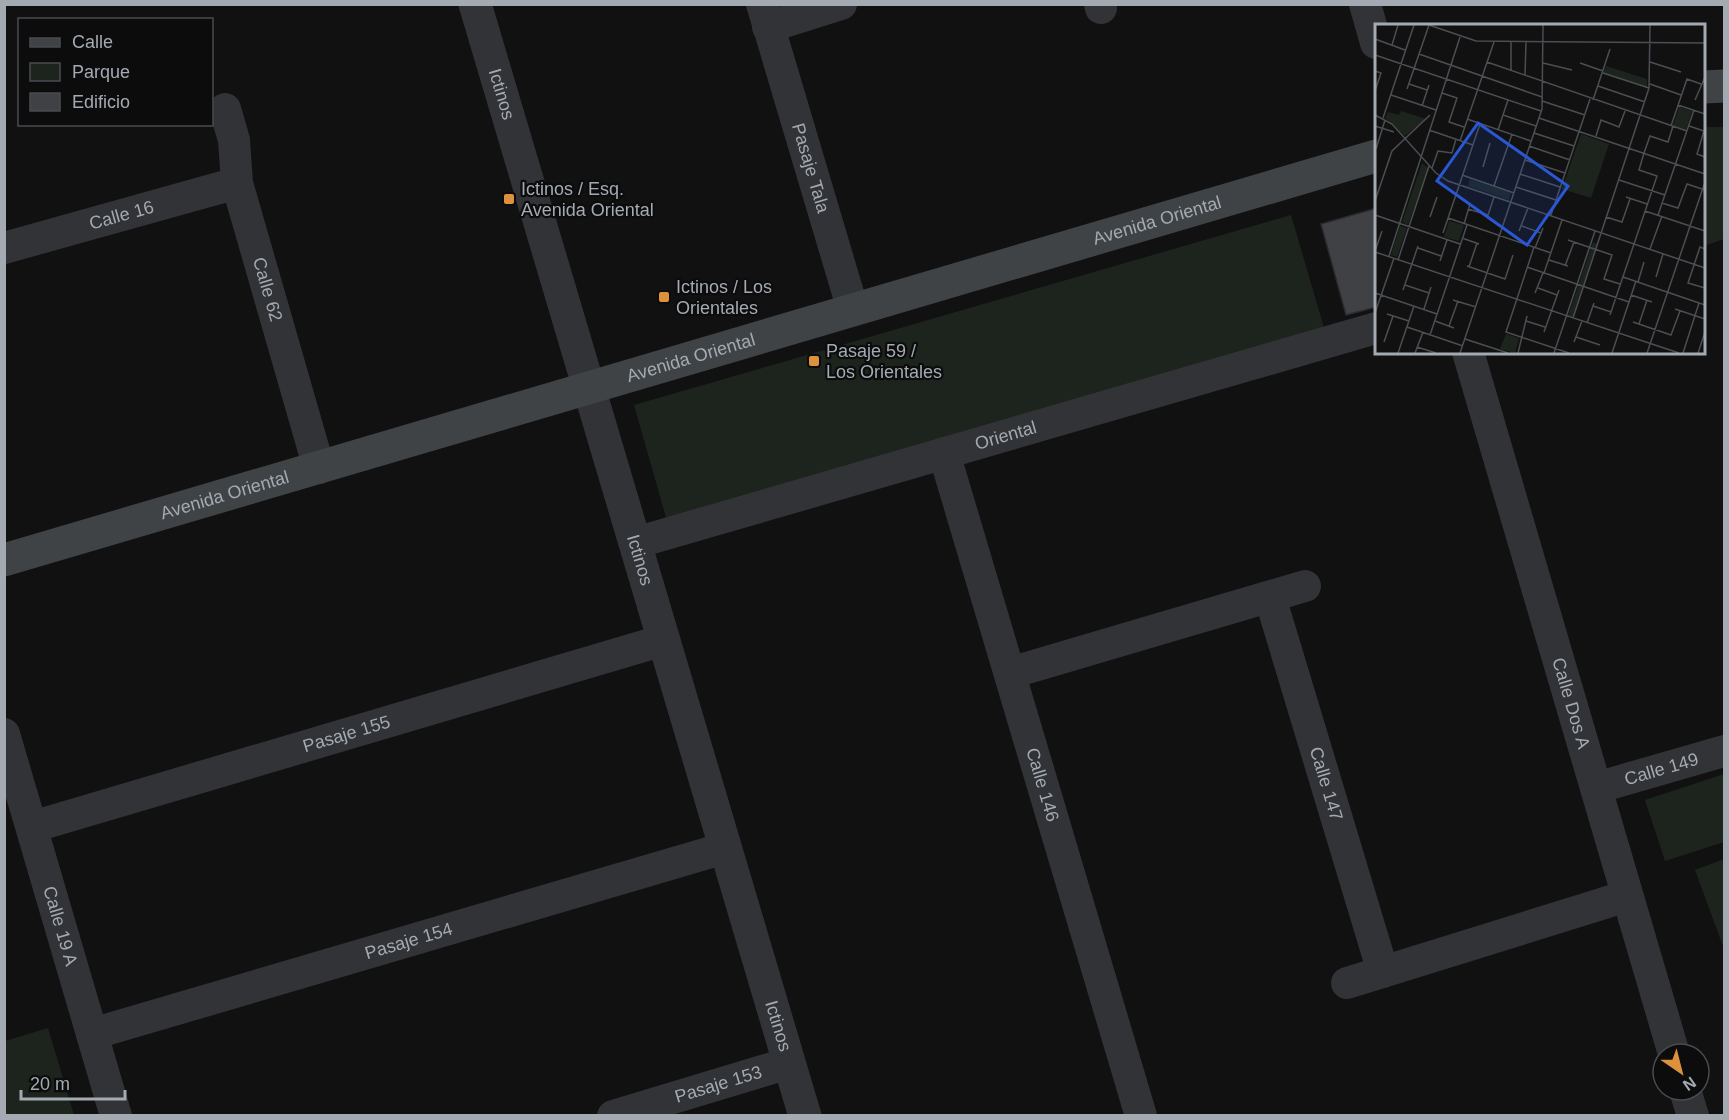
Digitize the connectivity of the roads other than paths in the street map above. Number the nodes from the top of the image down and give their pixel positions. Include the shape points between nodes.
1 (475, 4) edge
2 (841, 4) edge
3 (1365, 4) edge
4 (765, 16) edge
5 (1375, 36) edge
6 (1725, 86) edge
7 (1705, 87) edge
8 (225, 108) dead end
9 (1375, 157) edge
10 (237, 183) junction
11 (4, 248) edge
12 (854, 310) junction
13 (1375, 329) edge
14 (1469, 354) edge
15 (589, 388) junction
16 (944, 453) junction
17 (318, 468) junction
18 (635, 543) junction
19 (4, 560) edge
20 (1305, 586) dead end
21 (1270, 597) junction
22 (664, 640) junction
23 (1010, 673) junction
24 (4, 734) edge
25 (1725, 751) edge
26 (1596, 788) junction
27 (32, 827) junction
28 (725, 848) junction
29 (1627, 896) junction
30 (1383, 972) junction
31 (1347, 983) dead end
32 (92, 1034) junction
33 (1670, 1042) edge
34 (789, 1063) junction
35 (116, 1116) edge
36 (613, 1116) edge
37 (805, 1116) edge
38 (1141, 1116) edge

1 - 15 street, Ictinos
2 - 4 street, Pasaje Tala
3 - 5 street
4 - 12 street, Pasaje Tala
6 - 7 main road
8 - 10 street, Calle 62 via 234,140
9 - 12 main road, Avenida Oriental
10 - 11 street, Calle 16
10 - 17 street, Calle 62
12 - 15 main road, Avenida Oriental
13 - 16 street, Oriental
14 - 26 street, Calle Dos A
15 - 17 main road, Avenida Oriental
15 - 18 street, Ictinos
16 - 18 street, Oriental
16 - 23 street, Calle 146
17 - 19 main road, Avenida Oriental
18 - 22 street, Ictinos
20 - 21 street
21 - 23 street
21 - 30 street, Calle 147
22 - 27 street, Pasaje 155
22 - 28 street, Ictinos
23 - 38 street, Calle 146
24 - 27 street, Calle 19 A
25 - 26 street, Calle 149
26 - 29 street, Calle Dos A
27 - 32 street, Calle 19 A
28 - 32 street, Pasaje 154
28 - 34 street, Ictinos
29 - 30 street
29 - 33 street, Calle Dos A
30 - 31 street
32 - 35 street, Calle 19 A
34 - 36 street, Pasaje 153
34 - 37 street, Ictinos

